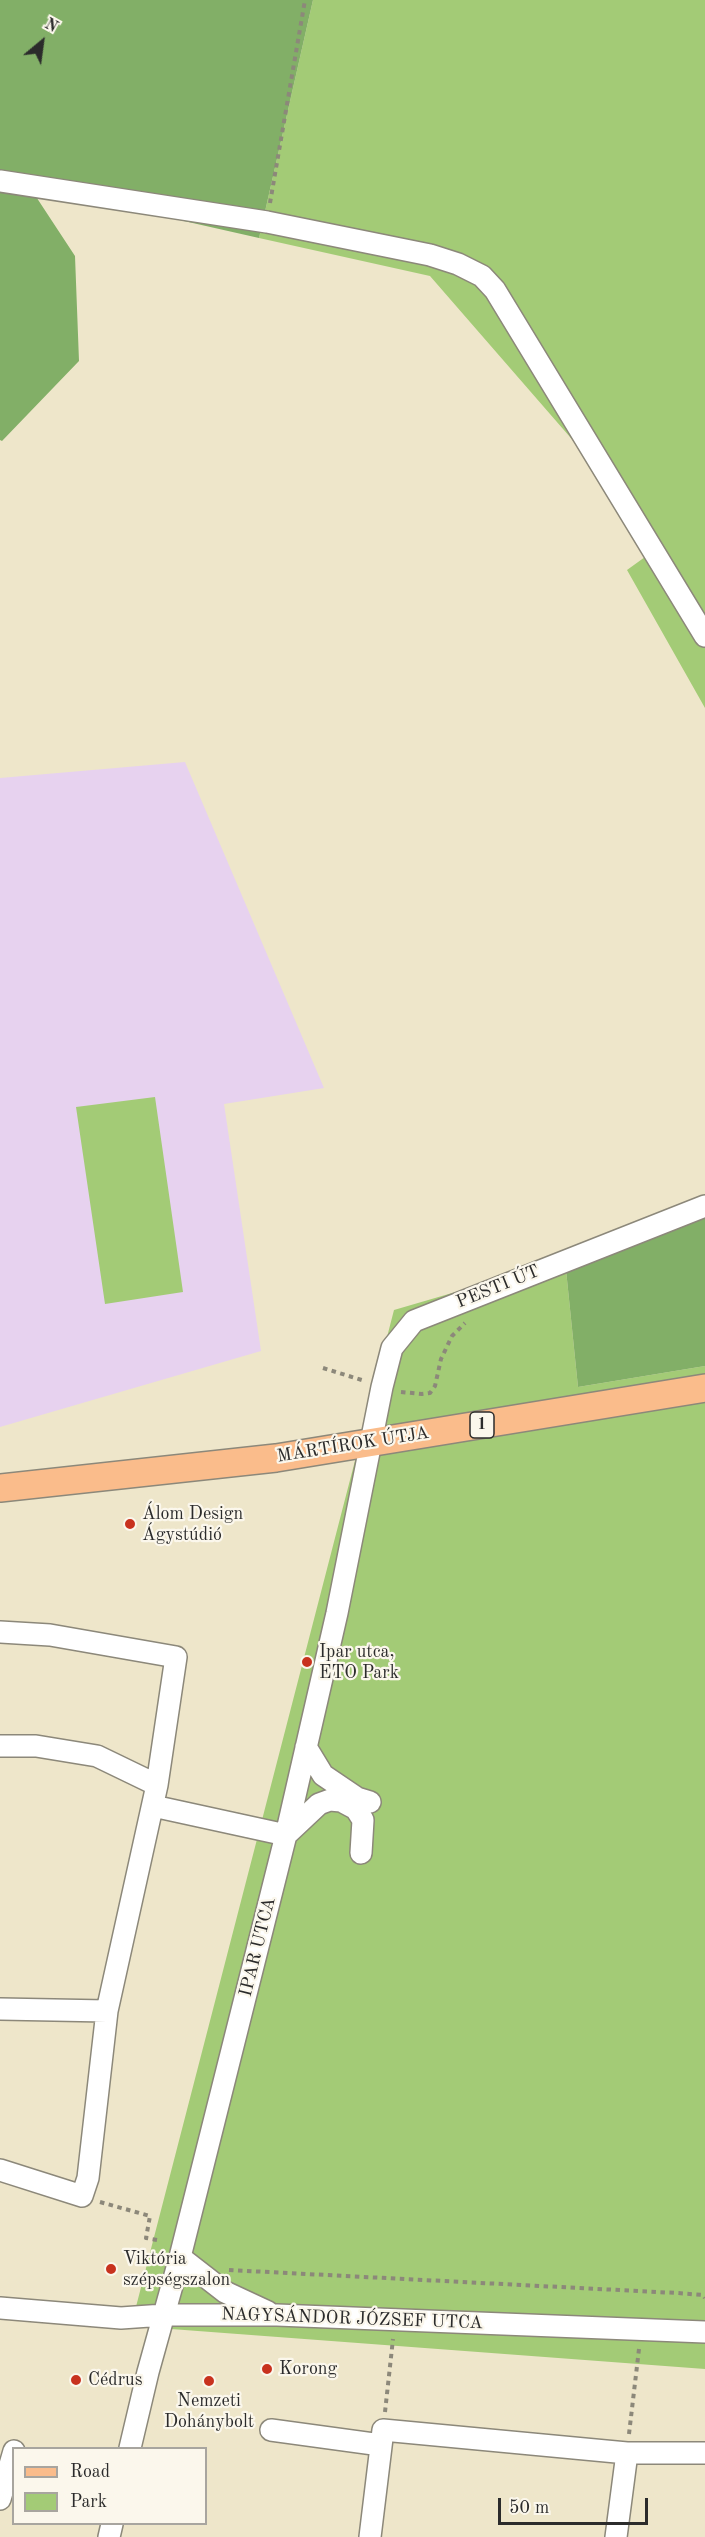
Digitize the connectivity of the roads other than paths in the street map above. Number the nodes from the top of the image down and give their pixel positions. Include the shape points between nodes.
1 (0, 181) edge
2 (705, 636) edge
3 (705, 1206) edge
4 (705, 1388) edge
5 (372, 1443) junction
6 (0, 1488) edge
7 (0, 1632) edge
8 (0, 1746) edge
9 (306, 1747) junction
10 (158, 1785) junction
11 (370, 1802) dead end
12 (153, 1806) junction
13 (286, 1835) junction
14 (361, 1853) dead end
15 (0, 2009) edge
16 (107, 2012) junction
17 (0, 2169) edge
18 (180, 2257) junction
19 (0, 2308) edge
20 (164, 2315) junction
21 (277, 2316) junction
22 (705, 2332) edge
23 (271, 2430) dead end
24 (382, 2438) junction
25 (130, 2447) edge
26 (627, 2452) junction
27 (705, 2453) edge
28 (12, 2457) edge
29 (0, 2499) edge
30 (370, 2537) edge
31 (616, 2537) edge

1 - 2 street via 267,222 430,255 482,276 495,290
3 - 5 street, PESTI ÚT via 414,1321 392,1348
4 - 5 main road, MÁRTÍROK ÚTJA / 1
5 - 6 main road, MÁRTÍROK ÚTJA / 1 via 276,1458
5 - 9 street, IPAR UTCA
7 - 10 street via 50,1635 176,1657
8 - 10 street via 36,1746 97,1756
9 - 11 street via 322,1775
9 - 13 street, IPAR UTCA
10 - 12 street
12 - 13 street
12 - 16 street
13 - 14 street via 319,1804 340,1801 356,1809 363,1820
13 - 18 street, IPAR UTCA
15 - 16 street
16 - 17 street via 88,2178 82,2196
18 - 20 street, IPAR UTCA
18 - 21 street via 225,2292
19 - 20 street, NAGYSÁNDOR JÓZSEF UTCA via 121,2318
20 - 21 street, NAGYSÁNDOR JÓZSEF UTCA
20 - 25 street, IPAR UTCA
21 - 22 street, NAGYSÁNDOR JÓZSEF UTCA
23 - 24 street
24 - 26 street
24 - 30 street
26 - 27 street
26 - 31 street
28 - 29 street

